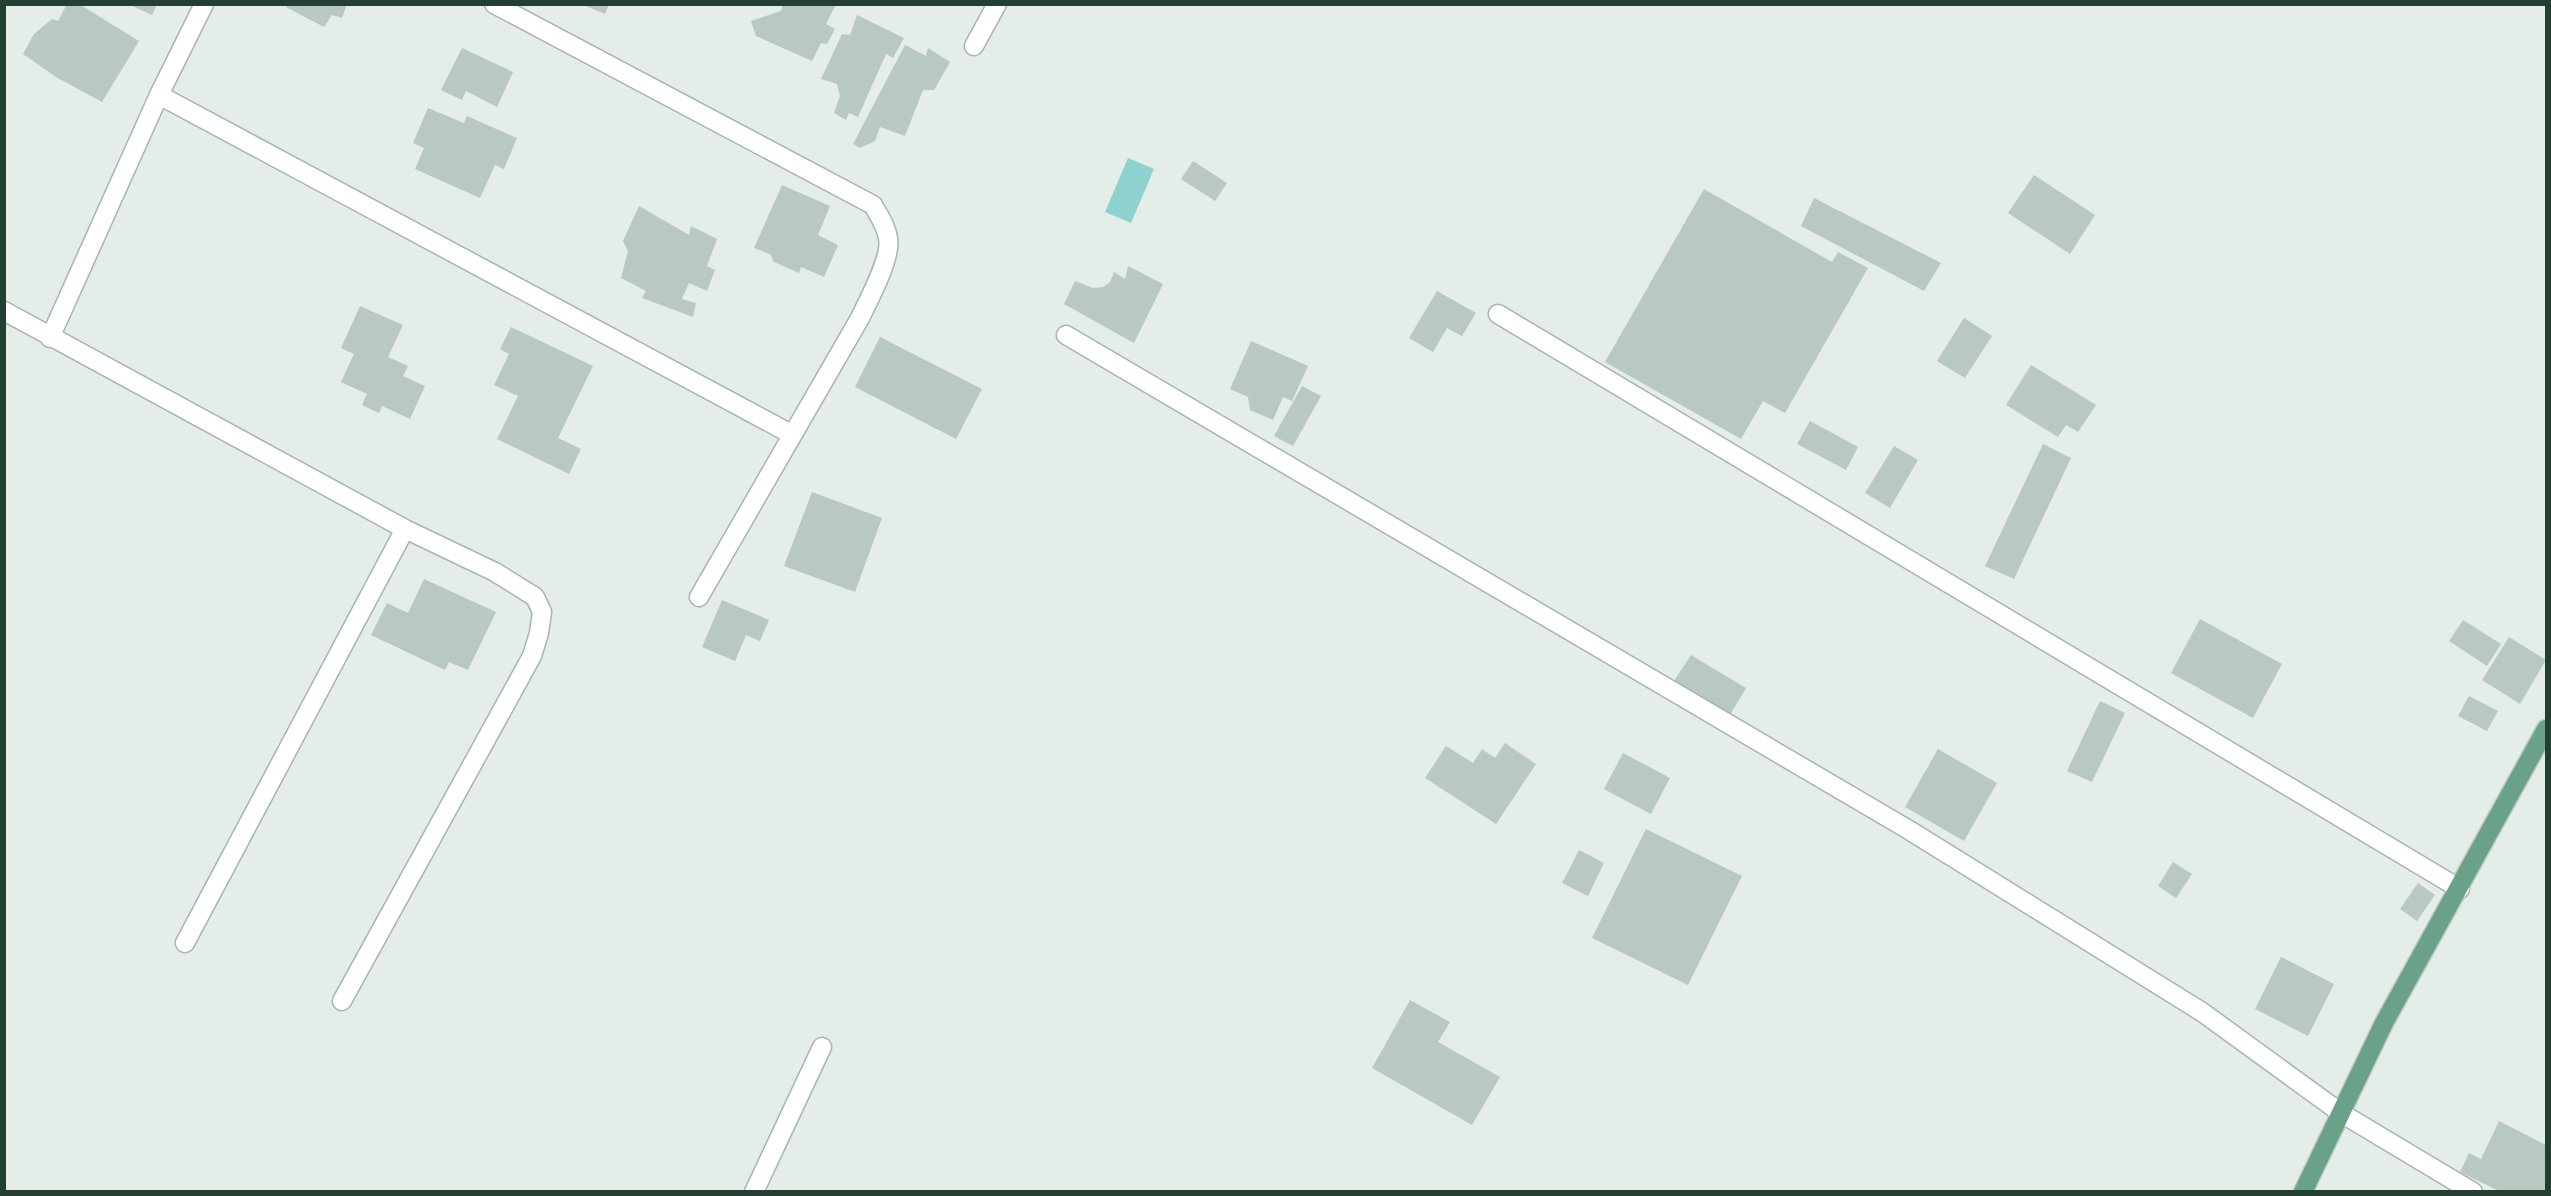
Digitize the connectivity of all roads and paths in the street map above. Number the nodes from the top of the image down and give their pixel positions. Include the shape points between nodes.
1 (204, 4) edge
2 (494, 4) edge
3 (998, 4) edge
4 (974, 46) dead end
5 (159, 95) junction
6 (4, 311) edge
7 (1498, 314) dead end
8 (1066, 335) dead end
9 (51, 338) junction
10 (791, 434) junction
11 (405, 529) junction
12 (699, 597) dead end
13 (2547, 729) edge
14 (2460, 889) junction
15 (185, 943) dead end
16 (342, 1001) dead end
17 (822, 1047) dead end
18 (2341, 1113) junction
19 (754, 1191) edge
20 (2303, 1191) edge
21 (2473, 1191) edge

1 - 5 street
2 - 10 street via 873,205 885,224 889,241 881,273 860,318
3 - 4 street
5 - 9 street
5 - 10 street
6 - 9 street
7 - 14 street
8 - 18 street via 1909,830 2202,1012
9 - 11 street
10 - 12 street
11 - 15 street
11 - 16 street via 495,572 535,597 542,612 532,656
13 - 14 main road
14 - 18 main road via 2384,1023
17 - 19 street
18 - 20 main road
18 - 21 street

